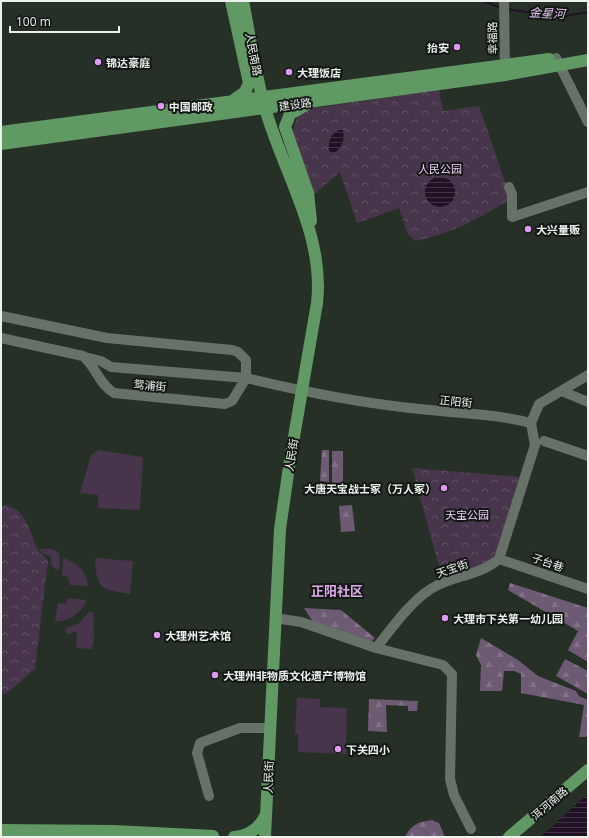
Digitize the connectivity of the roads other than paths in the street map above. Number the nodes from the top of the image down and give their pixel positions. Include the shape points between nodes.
1 (231, 1) edge
2 (243, 1) edge
3 (504, 1) edge
4 (588, 54) edge
5 (588, 60) edge
6 (557, 61) junction
7 (505, 70) junction
8 (318, 100) junction
9 (227, 101) junction
10 (264, 102) junction
11 (588, 122) edge
12 (1, 132) edge
13 (1, 144) edge
14 (508, 187) dead end
15 (588, 192) edge
16 (315, 252) junction
17 (1, 316) edge
18 (1, 338) edge
19 (83, 356) junction
20 (588, 375) edge
21 (246, 378) junction
22 (302, 391) junction
23 (564, 392) dead end
24 (588, 402) edge
25 (531, 423) junction
26 (544, 441) dead end
27 (588, 456) edge
28 (499, 559) junction
29 (588, 589) edge
30 (275, 618) junction
31 (376, 648) junction
32 (270, 728) junction
33 (588, 770) edge
34 (588, 780) edge
35 (209, 796) dead end
36 (266, 811) junction
37 (1, 830) edge
38 (471, 830) dead end
39 (182, 836) edge
40 (209, 837) edge
41 (235, 837) edge
42 (265, 837) edge
43 (510, 837) edge
44 (521, 837) edge

1 - 9 main road via 249,83 243,95
2 - 10 main road, 人民南路
3 - 7 street, 幸福路
4 - 6 main road, 建设路
5 - 6 main road, 建设路
6 - 7 main road, 建设路
6 - 11 street
7 - 8 main road, 建设路
7 - 10 main road, 建设路
8 - 10 main road, 建设路
8 - 16 main road via 295,109 284,127 308,193
9 - 10 main road, 建设路
9 - 12 main road, 建设路
10 - 13 main road, 建设路
10 - 16 main road, 人民街
14 - 15 street via 512,194 512,216
16 - 22 main road, 人民街 via 318,295
17 - 21 street via 107,338 232,350 246,360
18 - 19 street
19 - 21 street via 111,367
19 - 21 street, 鸳浦街 via 91,363 106,388 114,393 225,404 232,401
20 - 25 street via 538,404
21 - 22 street
22 - 25 street, 正阳街 via 409,408 512,418
22 - 30 main road, 人民街 via 281,522
23 - 24 street
25 - 28 street via 535,446
26 - 27 street
28 - 29 street, 子台巷
28 - 31 street, 天宝街 via 489,568 437,585 412,605
30 - 31 street via 301,622
30 - 32 main road, 人民街
31 - 38 street via 443,665 452,674 450,779 454,795
32 - 35 street via 240,728 200,743 197,753
32 - 36 main road, 人民街
33 - 43 main road, 洱河南路
34 - 44 main road, 洱河南路
36 - 41 main road via 263,820 254,830
36 - 42 main road, 人民街
37 - 39 main road via 114,831
39 - 40 main road
40 - 41 main road

